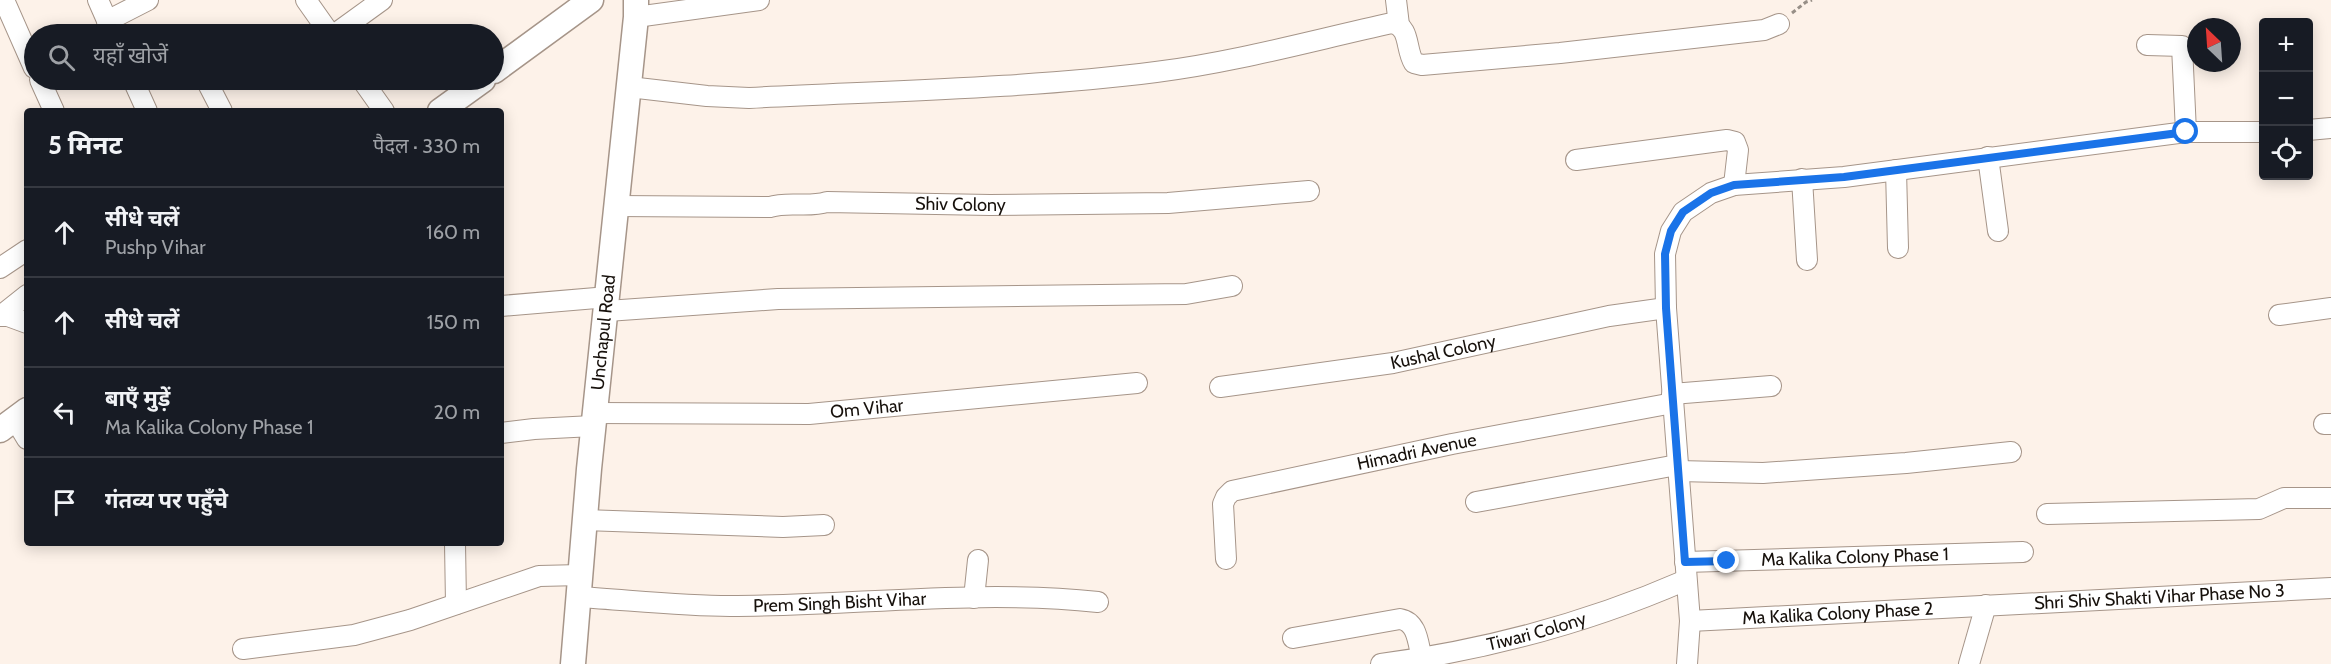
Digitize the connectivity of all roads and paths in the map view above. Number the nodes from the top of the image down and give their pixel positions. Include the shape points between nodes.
1 (4, 0) edge
2 (98, 0) edge
3 (148, 0) edge
4 (306, 0) edge
5 (382, 0) edge
6 (591, 0) edge
7 (759, 0) edge
8 (1396, 0) edge
9 (1812, 0) edge
10 (639, 5) edge
11 (108, 24) edge
12 (115, 24) edge
13 (323, 24) edge
14 (349, 24) edge
15 (1399, 24) junction
16 (1779, 24) joint
17 (24, 45) edge
18 (2147, 45) dead end
19 (504, 65) edge
20 (629, 87) junction
21 (45, 90) edge
22 (138, 90) edge
23 (211, 90) edge
24 (369, 90) edge
25 (469, 90) edge
26 (53, 108) edge
27 (146, 108) edge
28 (220, 108) edge
29 (382, 108) edge
30 (444, 108) edge
31 (2331, 128) edge
32 (2313, 130) edge
33 (2186, 132) junction
34 (2259, 132) edge
35 (1988, 157) junction
36 (1576, 160) dead end
37 (1896, 170) junction
38 (1802, 179) junction
39 (1734, 185) junction
40 (1309, 191) dead end
41 (615, 206) junction
42 (1998, 231) dead end
43 (1898, 248) dead end
44 (24, 252) edge
45 (1807, 260) dead end
46 (0, 268) edge
47 (1232, 286) dead end
48 (24, 297) edge
49 (607, 304) junction
50 (504, 306) edge
51 (1666, 308) junction
52 (2331, 308) edge
53 (1, 315) edge
54 (2279, 315) dead end
55 (24, 322) edge
56 (1137, 383) dead end
57 (1771, 386) dead end
58 (1220, 387) dead end
59 (1672, 398) junction
60 (594, 420) junction
61 (504, 433) edge
62 (2011, 452) dead end
63 (1678, 468) junction
64 (2331, 498) edge
65 (1476, 501) dead end
66 (2047, 514) dead end
67 (585, 520) junction
68 (824, 525) dead end
69 (455, 546) edge
70 (2023, 552) dead end
71 (978, 560) dead end
72 (1226, 560) dead end
73 (1686, 571) junction
74 (580, 586) junction
75 (2331, 588) edge
76 (974, 598) junction
77 (1098, 602) dead end
78 (456, 604) junction
79 (1986, 605) junction
80 (1690, 621) junction
81 (1293, 638) dead end
82 (243, 649) dead end
83 (1422, 659) junction
84 (573, 664) edge
85 (1381, 664) edge
86 (1688, 664) edge
87 (1969, 664) edge

1 - 17 street
2 - 11 street
3 - 12 street
4 - 13 street
5 - 14 street
6 - 19 street
7 - 10 street
8 - 15 street
9 - 16 path
10 - 20 street, Unchapul Road
15 - 16 street via 1404,29 1411,58 1422,65 1764,30
15 - 20 street via 1159,72 1083,81 748,98
18 - 33 street via 2181,46
20 - 41 street, Unchapul Road
21 - 26 street
22 - 27 street
23 - 28 street
24 - 29 street
25 - 30 street
31 - 32 street
33 - 34 street
33 - 35 street
35 - 37 street
35 - 42 street
36 - 39 street via 1727,140 1735,142 1738,150
37 - 38 street
37 - 43 street
38 - 39 street
38 - 45 street
39 - 51 street via 1711,193 1683,212 1671,231 1665,254
40 - 41 street, Shiv Colony via 1168,203
41 - 49 street, Unchapul Road
44 - 46 street
47 - 49 street via 1186,294
48 - 53 street
49 - 50 street
49 - 60 street, Unchapul Road
51 - 58 street, Kushal Colony via 1609,316 1393,363
51 - 59 street
52 - 54 street
53 - 55 street
56 - 60 street, Om Vihar via 809,414
57 - 59 street, Himadri Avenue
59 - 63 street
59 - 72 street, Himadri Avenue via 1232,491 1223,504
60 - 61 street, Om Vihar
60 - 67 street, Unchapul Road
62 - 63 street via 1763,472
63 - 65 street
63 - 73 street
64 - 66 street via 2284,498 2259,509
67 - 68 street
67 - 74 street, Unchapul Road
69 - 78 street
70 - 73 street, Ma Kalika Colony Phase 1
71 - 76 street
73 - 80 street
73 - 83 street, Tiwari Colony via 1633,603 1560,626
74 - 76 street, Prem Singh Bisht Vihar via 729,606
74 - 78 street, Prem Singh Bisht Vihar via 539,576
74 - 84 street, Unchapul Road
75 - 79 street, Shri Shiv Shakti Vihar Phase No 3
76 - 77 street, Prem Singh Bisht Vihar via 1051,597
78 - 82 street, Prem Singh Bisht Vihar via 354,635
79 - 80 street, Ma Kalika Colony Phase 2
79 - 87 street
80 - 86 street
81 - 83 street via 1407,620 1413,625
83 - 85 street, Tiwari Colony

